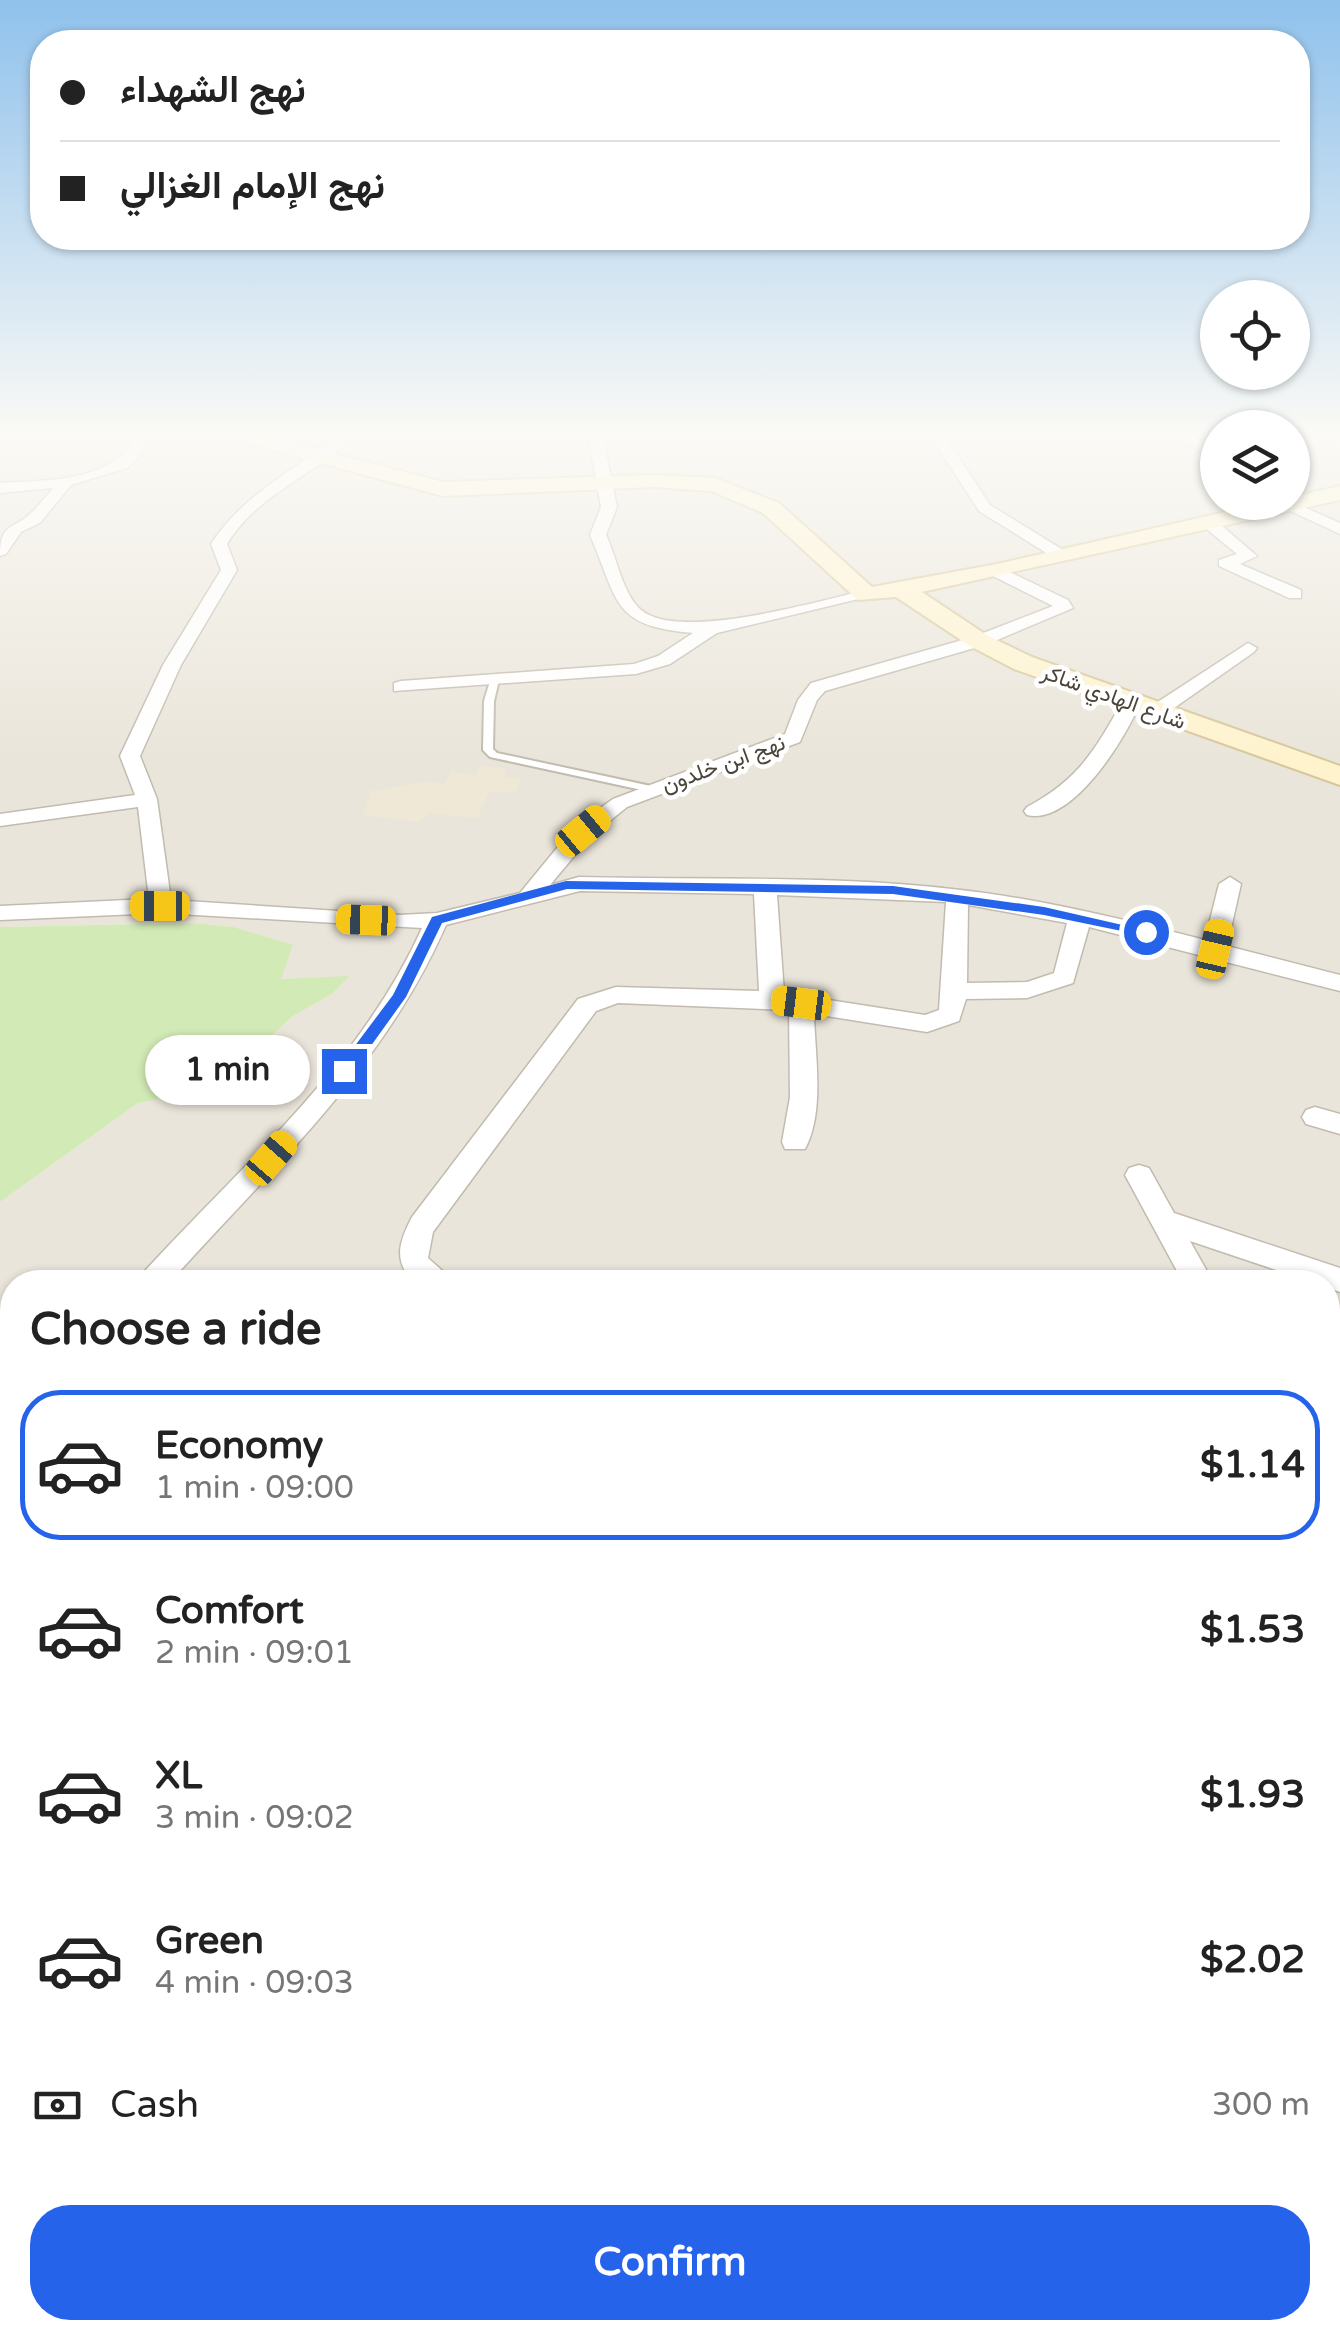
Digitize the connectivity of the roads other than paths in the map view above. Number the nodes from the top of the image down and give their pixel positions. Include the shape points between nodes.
1 (219, 544) edge
2 (602, 544) edge
3 (813, 544) edge
4 (1043, 544) edge
5 (1115, 544) edge
6 (1234, 544) edge
7 (1062, 556) junction
8 (998, 570) junction
9 (902, 590) junction
10 (868, 594) junction
11 (1295, 594) dead end
12 (711, 629) junction
13 (979, 641) junction
14 (1248, 648) dead end
15 (494, 680) junction
16 (401, 686) dead end
17 (1144, 707) junction
18 (1340, 776) edge
19 (651, 789) junction
20 (148, 799) junction
21 (1034, 812) dead end
22 (0, 820) edge
23 (1230, 884) dead end
24 (765, 887) junction
25 (530, 896) junction
26 (957, 896) junction
27 (160, 906) junction
28 (0, 912) edge
29 (1080, 918) junction
30 (437, 920) junction
31 (1215, 949) junction
32 (1340, 983) edge
33 (956, 991) junction
34 (772, 999) junction
35 (801, 1003) junction
36 (795, 1142) dead end
37 (1139, 1175) dead end
38 (1168, 1222) junction
39 (163, 1270) edge
40 (418, 1270) edge
41 (1192, 1270) edge
42 (1310, 1270) edge

1 - 20 street via 230,570 172,665 130,756
2 - 12 street via 630,611 646,623
3 - 10 street
4 - 7 street
5 - 7 street
6 - 11 street via 1248,556 1225,563
7 - 8 street
8 - 9 street
8 - 13 street, نهج ابن خلدون via 1064,608
9 - 10 street
9 - 13 street, شارع الهادي شاكر
10 - 12 street
12 - 15 street via 664,660 636,669
13 - 17 street, شارع الهادي شاكر
13 - 19 street, نهج ابن خلدون via 818,687 805,700 793,738
14 - 17 street
15 - 16 street
15 - 19 lane via 488,750 494,755
17 - 18 street, شارع الهادي شاكر
17 - 21 street via 1104,756
19 - 25 street, نهج ابن خلدون via 583,831
20 - 22 street
20 - 27 street
23 - 31 street
24 - 25 street via 579,884
24 - 26 street
24 - 34 street
25 - 30 street
26 - 29 street
26 - 33 street
27 - 28 street
27 - 30 street via 331,920
29 - 31 street
29 - 33 street via 1059,982
30 - 39 street via 399,997 325,1096
31 - 32 street
33 - 35 street via 950,1015 928,1024
34 - 35 street
34 - 40 street via 616,995 587,1005 414,1238 410,1253
35 - 36 street via 803,1096
37 - 38 street
38 - 41 street
38 - 42 street

